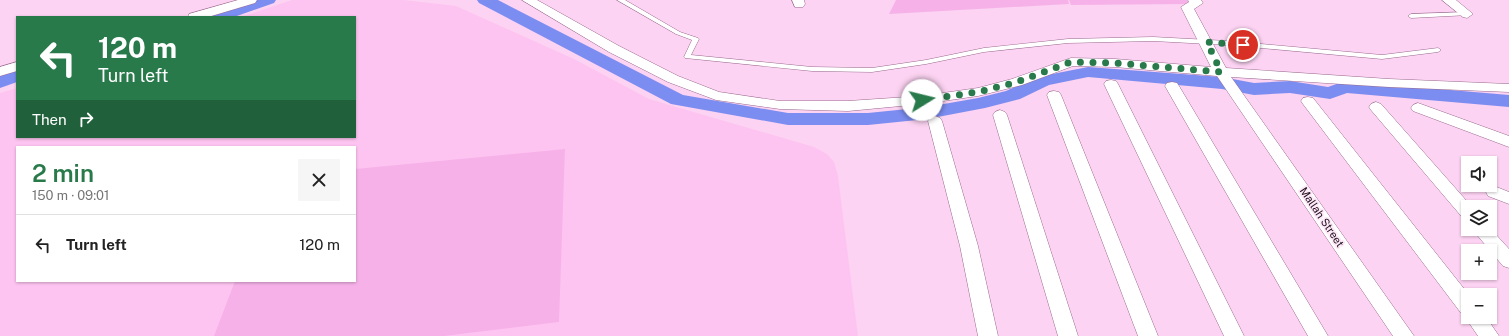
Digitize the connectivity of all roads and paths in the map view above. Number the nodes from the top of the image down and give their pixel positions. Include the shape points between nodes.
1 (251, 0) edge
2 (528, 0) edge
3 (620, 0) edge
4 (1448, 0) edge
5 (1190, 4) edge
6 (1468, 14) joint
7 (197, 16) edge
8 (1411, 16) dead end
9 (1207, 42) junction
10 (1438, 50) dead end
11 (16, 66) edge
12 (0, 72) edge
13 (1224, 76) junction
14 (1111, 84) dead end
15 (1172, 86) dead end
16 (1509, 88) edge
17 (1054, 95) dead end
18 (1308, 101) dead end
19 (1376, 107) dead end
20 (1418, 108) dead end
21 (1000, 115) dead end
22 (936, 121) dead end
23 (1509, 142) edge
24 (1461, 205) edge
25 (1487, 236) edge
26 (1509, 261) edge
27 (1461, 299) edge
28 (1480, 324) edge
29 (988, 336) edge
30 (1068, 336) edge
31 (1148, 336) edge
32 (1234, 336) edge
33 (1318, 336) edge
34 (1404, 336) edge
35 (1489, 336) edge

1 - 7 street
2 - 13 street via 673,80 716,96 780,105 848,106 978,92 1017,82 1071,62 1115,63
3 - 9 lane via 678,33 696,39 687,57 812,69 872,70 984,50 1068,41 1153,39
4 - 6 street
5 - 9 street, Mallah Street
6 - 8 lane
9 - 10 lane via 1382,56
9 - 13 street, Mallah Street
11 - 12 street
13 - 16 street
13 - 34 street, Mallah Street
14 - 32 street
15 - 33 street
17 - 31 street
18 - 27 street
19 - 24 street
20 - 23 street
21 - 30 street
22 - 29 street via 969,246
25 - 26 street
28 - 35 street

